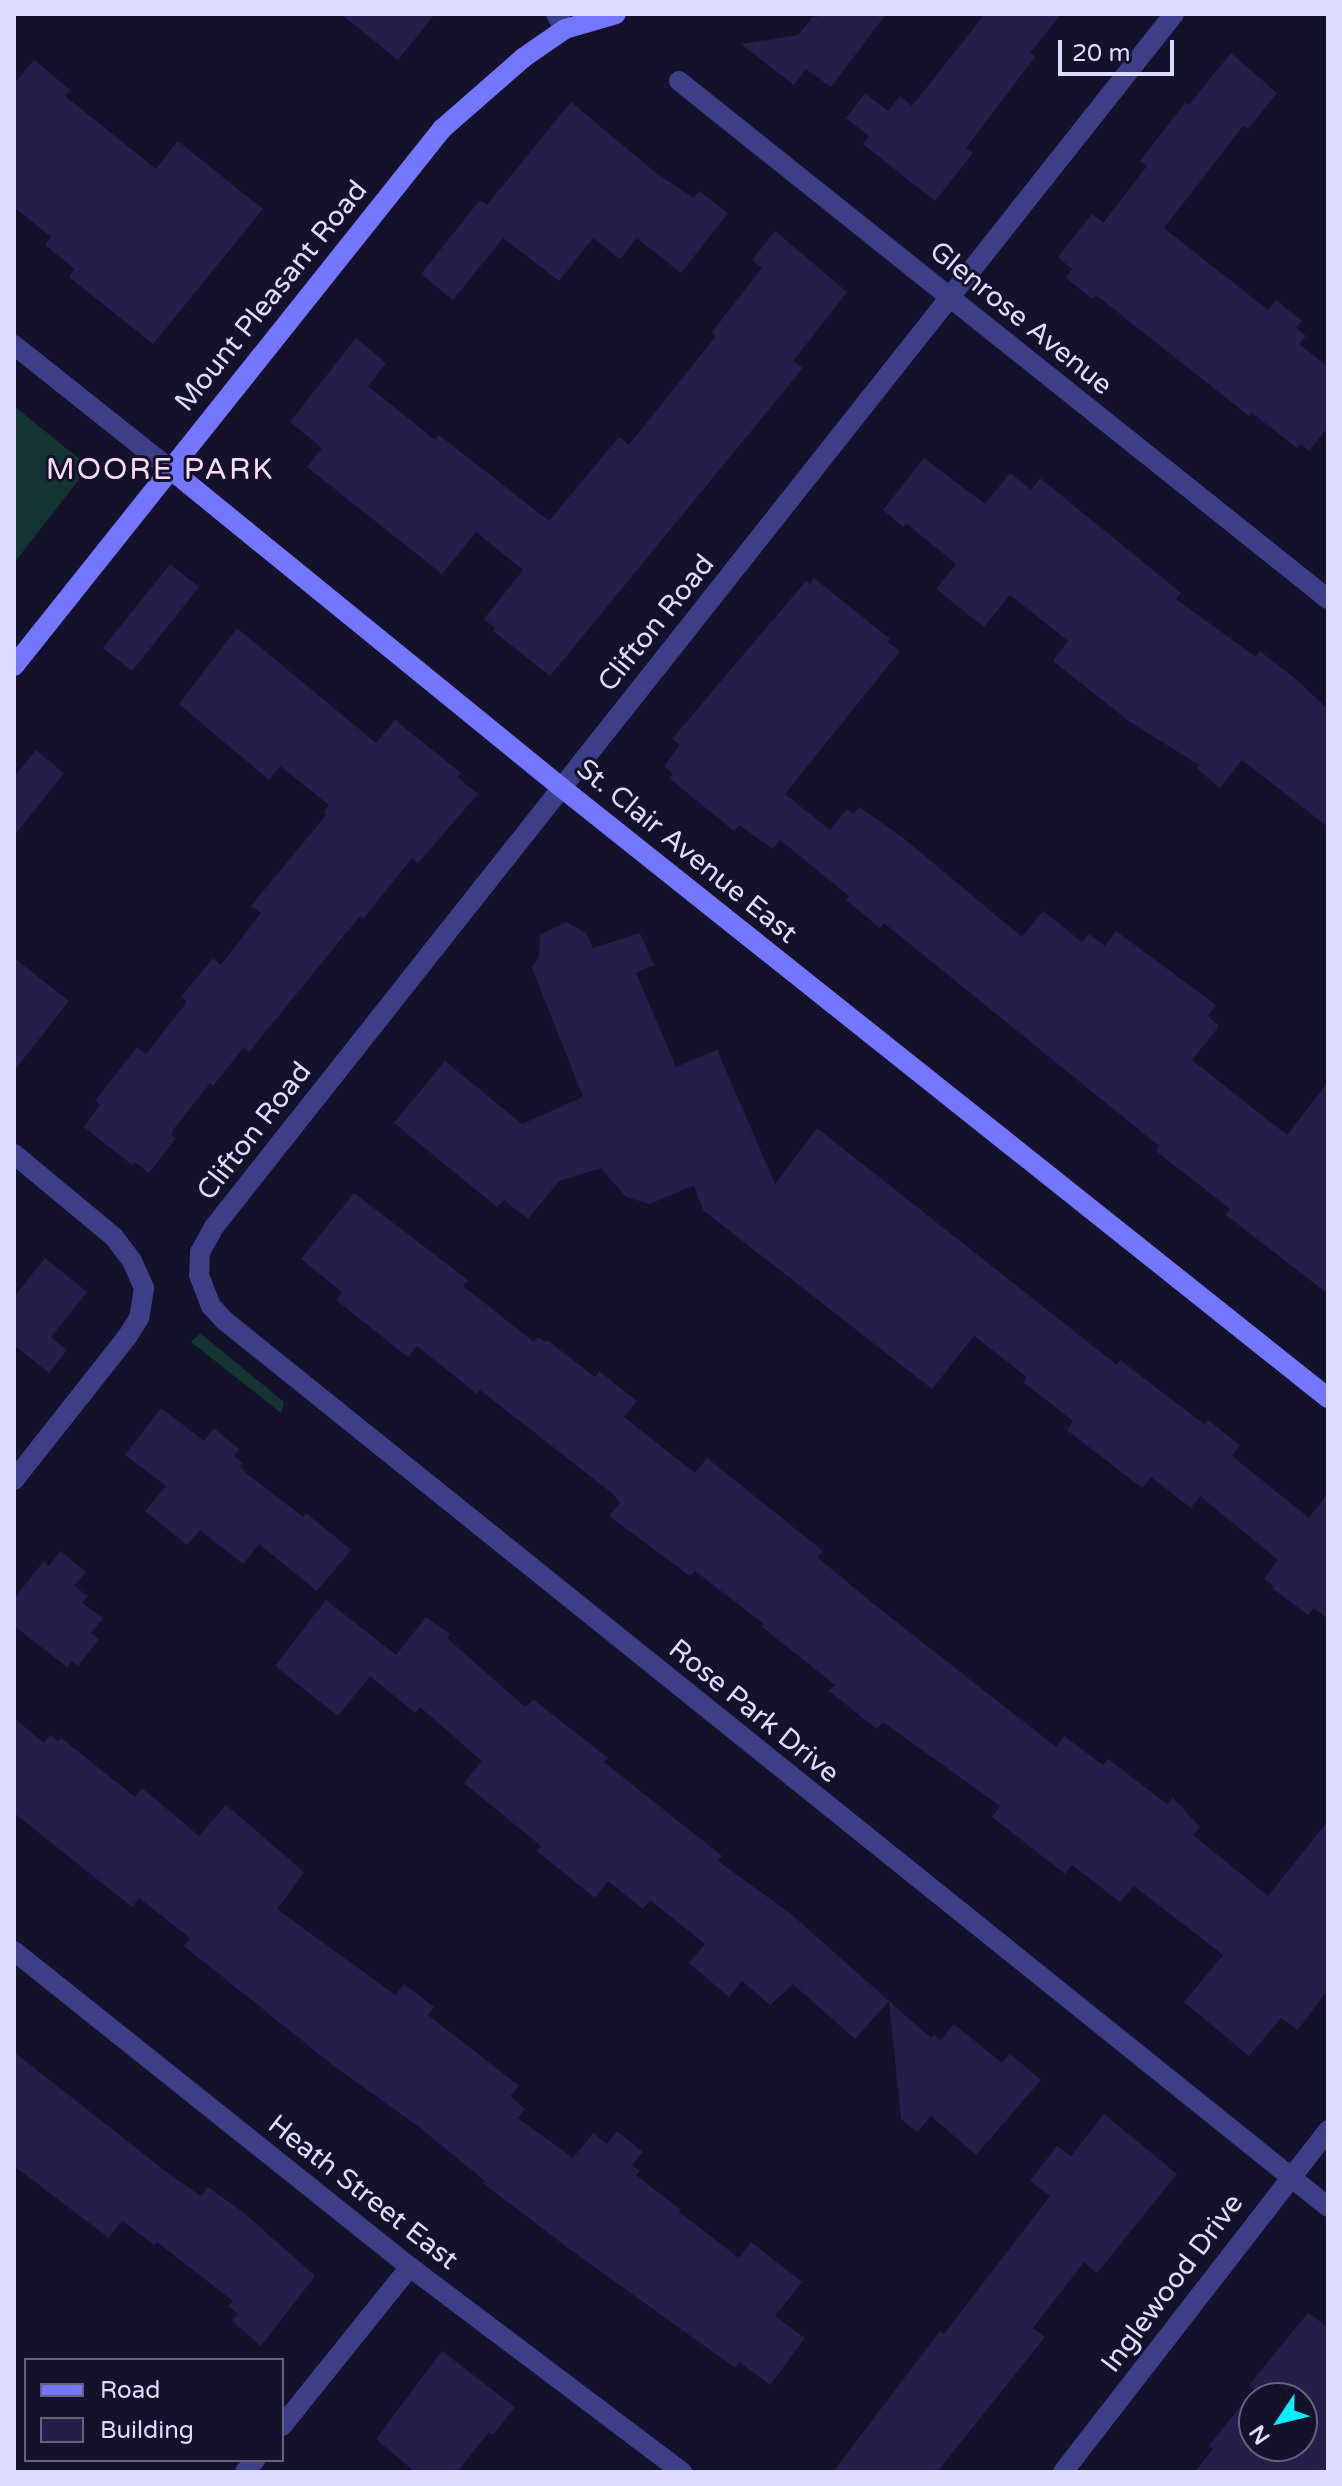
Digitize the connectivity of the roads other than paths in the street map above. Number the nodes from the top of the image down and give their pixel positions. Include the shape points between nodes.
1 (616, 14) edge
2 (1174, 14) edge
3 (561, 22) edge
4 (679, 81) dead end
5 (953, 298) junction
6 (14, 345) edge
7 (170, 469) junction
8 (1328, 599) edge
9 (14, 666) edge
10 (562, 788) junction
11 (14, 1154) edge
12 (199, 1275) joint
13 (1328, 1398) edge
14 (14, 1480) edge
15 (14, 1951) edge
16 (1328, 2130) edge
17 (1290, 2176) junction
18 (1328, 2207) edge
19 (410, 2267) junction
20 (284, 2424) edge
21 (682, 2472) edge
22 (1063, 2472) edge

1 - 3 main road, Mount Pleasant Road
2 - 5 street, Clifton Road
3 - 7 main road, Mount Pleasant Road via 442,129
4 - 5 street, Glenrose Avenue
5 - 8 street, Glenrose Avenue
5 - 10 street, Clifton Road
6 - 7 street, St. Clair Avenue East
7 - 9 main road, Mount Pleasant Road
7 - 10 main road, St. Clair Avenue East
10 - 12 street, Clifton Road via 214,1227 200,1252
10 - 13 main road, St. Clair Avenue East
11 - 14 street via 114,1237 144,1288 139,1318 127,1337
12 - 17 street, Rose Park Drive via 211,1306 225,1321
15 - 19 street, Heath Street East
16 - 17 street, Inglewood Drive
17 - 18 street, Rose Park Drive
17 - 22 street, Inglewood Drive
19 - 20 street
19 - 21 street, Heath Street East

